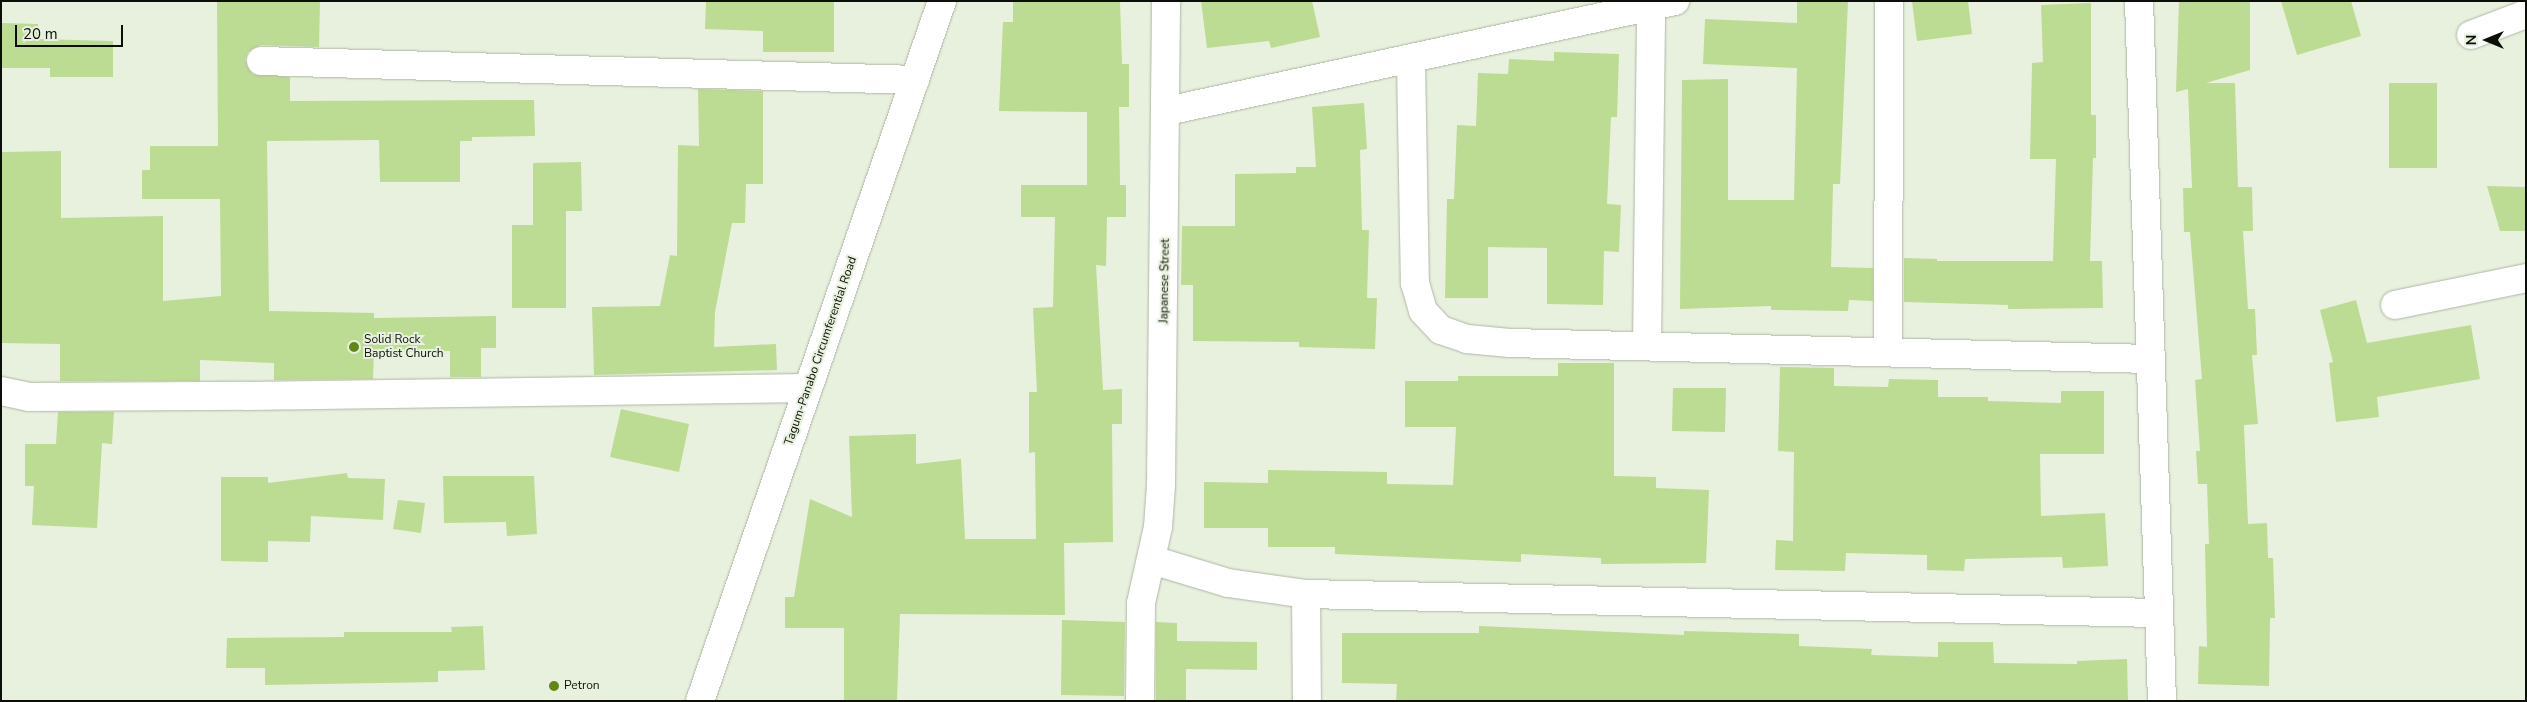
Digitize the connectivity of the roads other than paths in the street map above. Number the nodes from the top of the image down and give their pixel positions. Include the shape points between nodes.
1 (942, 1) edge
2 (1166, 1) edge
3 (1889, 1) edge
4 (2138, 1) edge
5 (1663, 4) edge
6 (2526, 14) edge
7 (2471, 35) dead end
8 (261, 61) dead end
9 (1411, 61) junction
10 (915, 80) junction
11 (1167, 111) junction
12 (2526, 278) edge
13 (2395, 305) dead end
14 (1647, 346) junction
15 (1888, 352) junction
16 (2151, 359) junction
17 (808, 388) junction
18 (1, 391) edge
19 (1152, 560) junction
20 (1306, 594) junction
21 (2159, 613) junction
22 (700, 701) edge
23 (1140, 701) edge
24 (1307, 701) edge
25 (2162, 701) edge

1 - 10 street, Tagum-Panabo Circumferential Road
2 - 11 street, Japanese Street
3 - 15 street
4 - 16 street
5 - 9 street
5 - 14 street
6 - 7 street
8 - 10 street
9 - 11 street
9 - 14 street via 1415,283 1423,311 1441,330 1467,338 1510,343
10 - 17 street, Tagum-Panabo Circumferential Road
11 - 19 street, Japanese Street via 1161,485
12 - 13 street
14 - 15 street
15 - 16 street
16 - 21 street
17 - 18 street via 29,397
17 - 22 street, Tagum-Panabo Circumferential Road
19 - 20 street via 1228,583
19 - 23 street, Japanese Street via 1141,603
20 - 21 street
20 - 24 street
21 - 25 street

